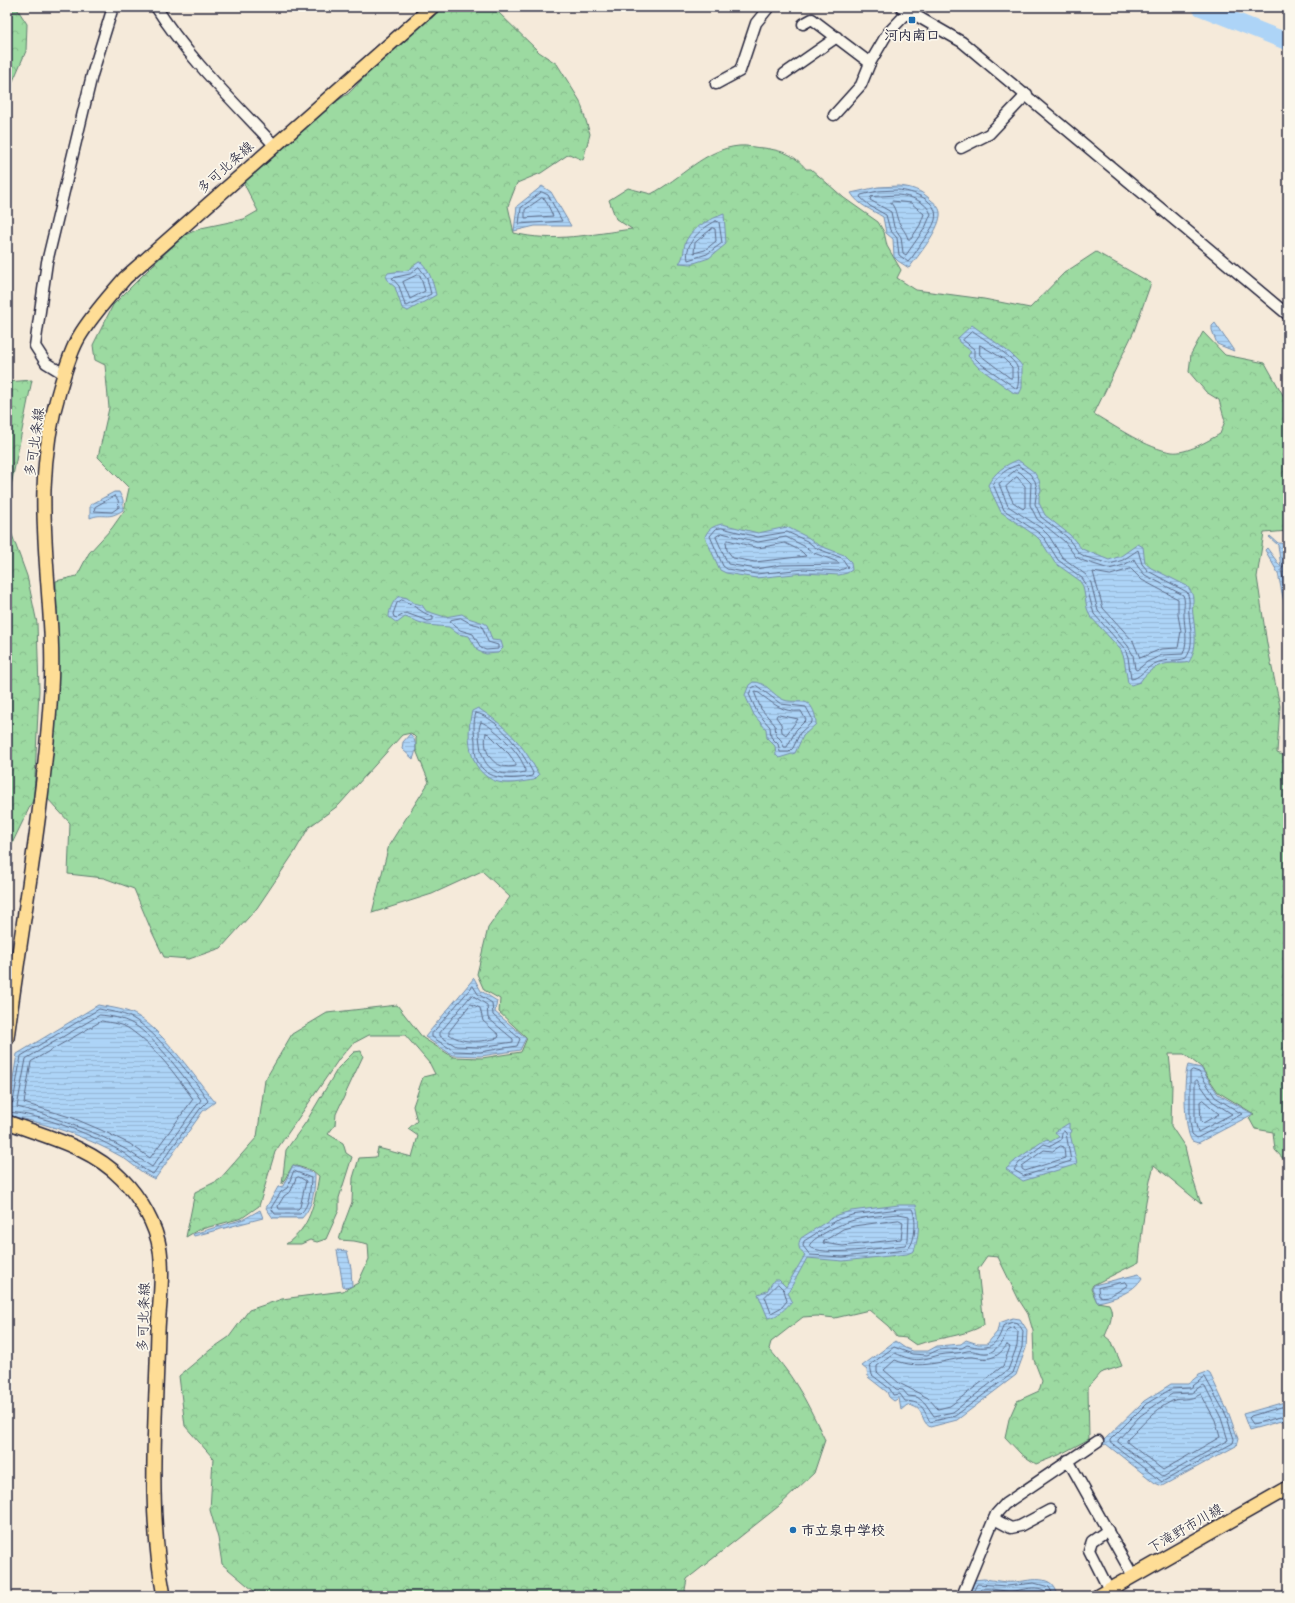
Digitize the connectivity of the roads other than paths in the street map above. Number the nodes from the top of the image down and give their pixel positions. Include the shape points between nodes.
1 (112, 7) edge
2 (156, 7) edge
3 (432, 7) edge
4 (769, 7) edge
5 (910, 9) edge
6 (803, 24) dead end
7 (837, 37) junction
8 (870, 63) junction
9 (784, 74) dead end
10 (716, 84) dead end
11 (1027, 94) junction
12 (834, 115) dead end
13 (274, 145) junction
14 (961, 148) dead end
15 (1288, 314) edge
16 (64, 374) junction
17 (7, 1038) edge
18 (7, 1122) edge
19 (1098, 1441) dead end
20 (1068, 1460) junction
21 (1288, 1488) edge
22 (1050, 1510) dead end
23 (994, 1519) junction
24 (1108, 1530) junction
25 (1133, 1576) junction
26 (1109, 1593) edge
27 (164, 1596) edge
28 (962, 1596) edge

1 - 16 street via 92,75 47,262 35,346 46,363
2 - 13 street via 165,22 209,75
3 - 13 main road, 多可北条線
4 - 10 street via 756,24 740,71
5 - 8 street via 887,34
5 - 11 street via 962,42
6 - 7 street via 812,19
7 - 8 street
7 - 9 street
8 - 12 street via 865,80
11 - 14 street via 989,134
11 - 15 street
13 - 16 main road, 多可北条線 via 125,278 99,308 78,339
16 - 17 main road, 多可北条線 via 54,407 47,446 44,490 51,689 37,838 20,936
18 - 27 main road, 多可北条線 via 80,1148 106,1165 139,1199 153,1227 160,1250 161,1292 153,1506
19 - 20 street
20 - 23 street via 1005,1504
20 - 24 street
21 - 25 main road, 下滝野市川線
22 - 23 street via 1011,1528
23 - 28 street
24 - 25 street
24 - 26 street via 1092,1541 1089,1550
25 - 26 main road, 下滝野市川線

